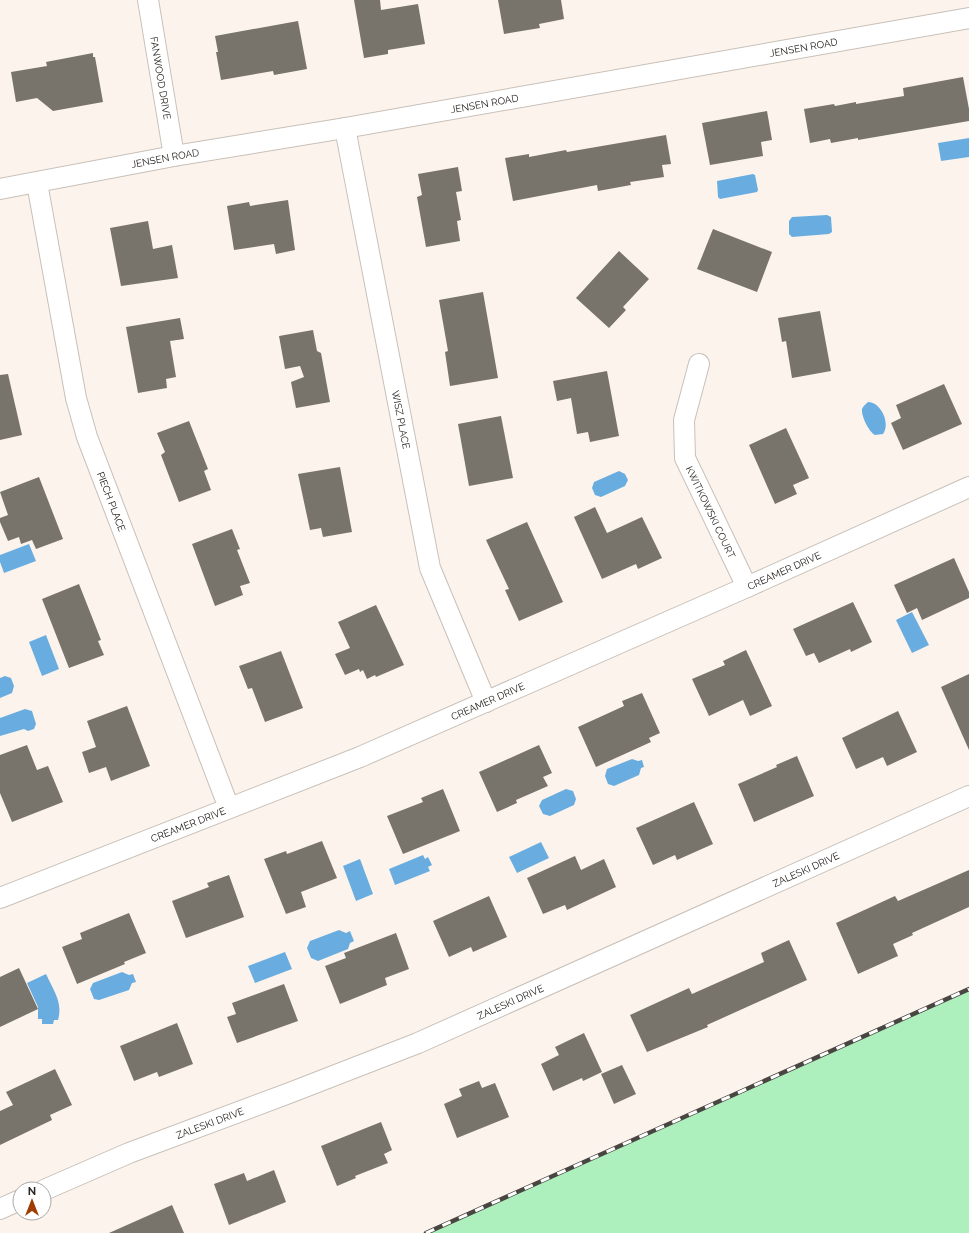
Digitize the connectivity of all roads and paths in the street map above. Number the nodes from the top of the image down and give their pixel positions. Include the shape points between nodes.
1 (148, 0) edge
2 (969, 18) edge
3 (345, 128) junction
4 (174, 156) junction
5 (38, 183) junction
6 (0, 189) edge
7 (699, 364) dead end
8 (969, 487) edge
9 (747, 587) junction
10 (486, 702) junction
11 (969, 796) edge
12 (229, 808) junction
13 (0, 898) edge
14 (52, 1187) edge
15 (12, 1204) edge
16 (0, 1209) edge

1 - 4 street, FANWOOD DRIVE
2 - 3 street, JENSEN ROAD
3 - 4 street, JENSEN ROAD
3 - 10 street, WISZ PLACE via 430,568
4 - 5 street, JENSEN ROAD
5 - 6 street, JENSEN ROAD
5 - 12 street, PIECH PLACE via 76,398 87,437
7 - 9 street, KWITKOWSKI COURT via 684,420 685,458
8 - 9 street, CREAMER DRIVE
9 - 10 street, CREAMER DRIVE
10 - 12 street, CREAMER DRIVE
11 - 14 street, ZALESKI DRIVE via 418,1043 129,1153
12 - 13 street, CREAMER DRIVE
15 - 16 street

